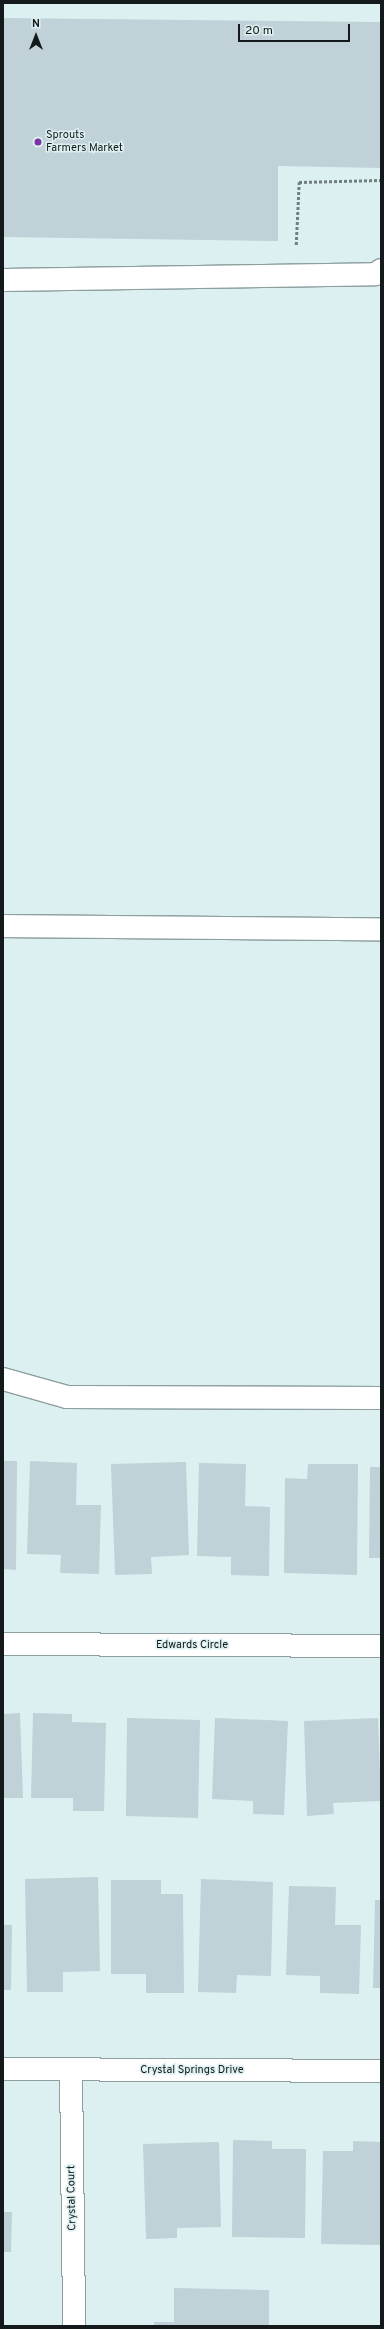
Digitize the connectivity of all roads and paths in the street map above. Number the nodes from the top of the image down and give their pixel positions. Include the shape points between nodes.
1 (381, 180) edge
2 (296, 248) dead end
3 (381, 270) edge
4 (3, 280) edge
5 (3, 926) edge
6 (381, 929) edge
7 (3, 1378) edge
8 (381, 1398) edge
9 (3, 1644) edge
10 (381, 1646) edge
11 (3, 2068) edge
12 (71, 2070) junction
13 (381, 2071) edge
14 (74, 2326) edge

1 - 2 path via 299,182
3 - 4 street via 376,274
5 - 6 street
7 - 8 street via 67,1397
9 - 10 street, Edwards Circle
11 - 12 street, Crystal Springs Drive
12 - 13 street, Crystal Springs Drive
12 - 14 street, Crystal Court

